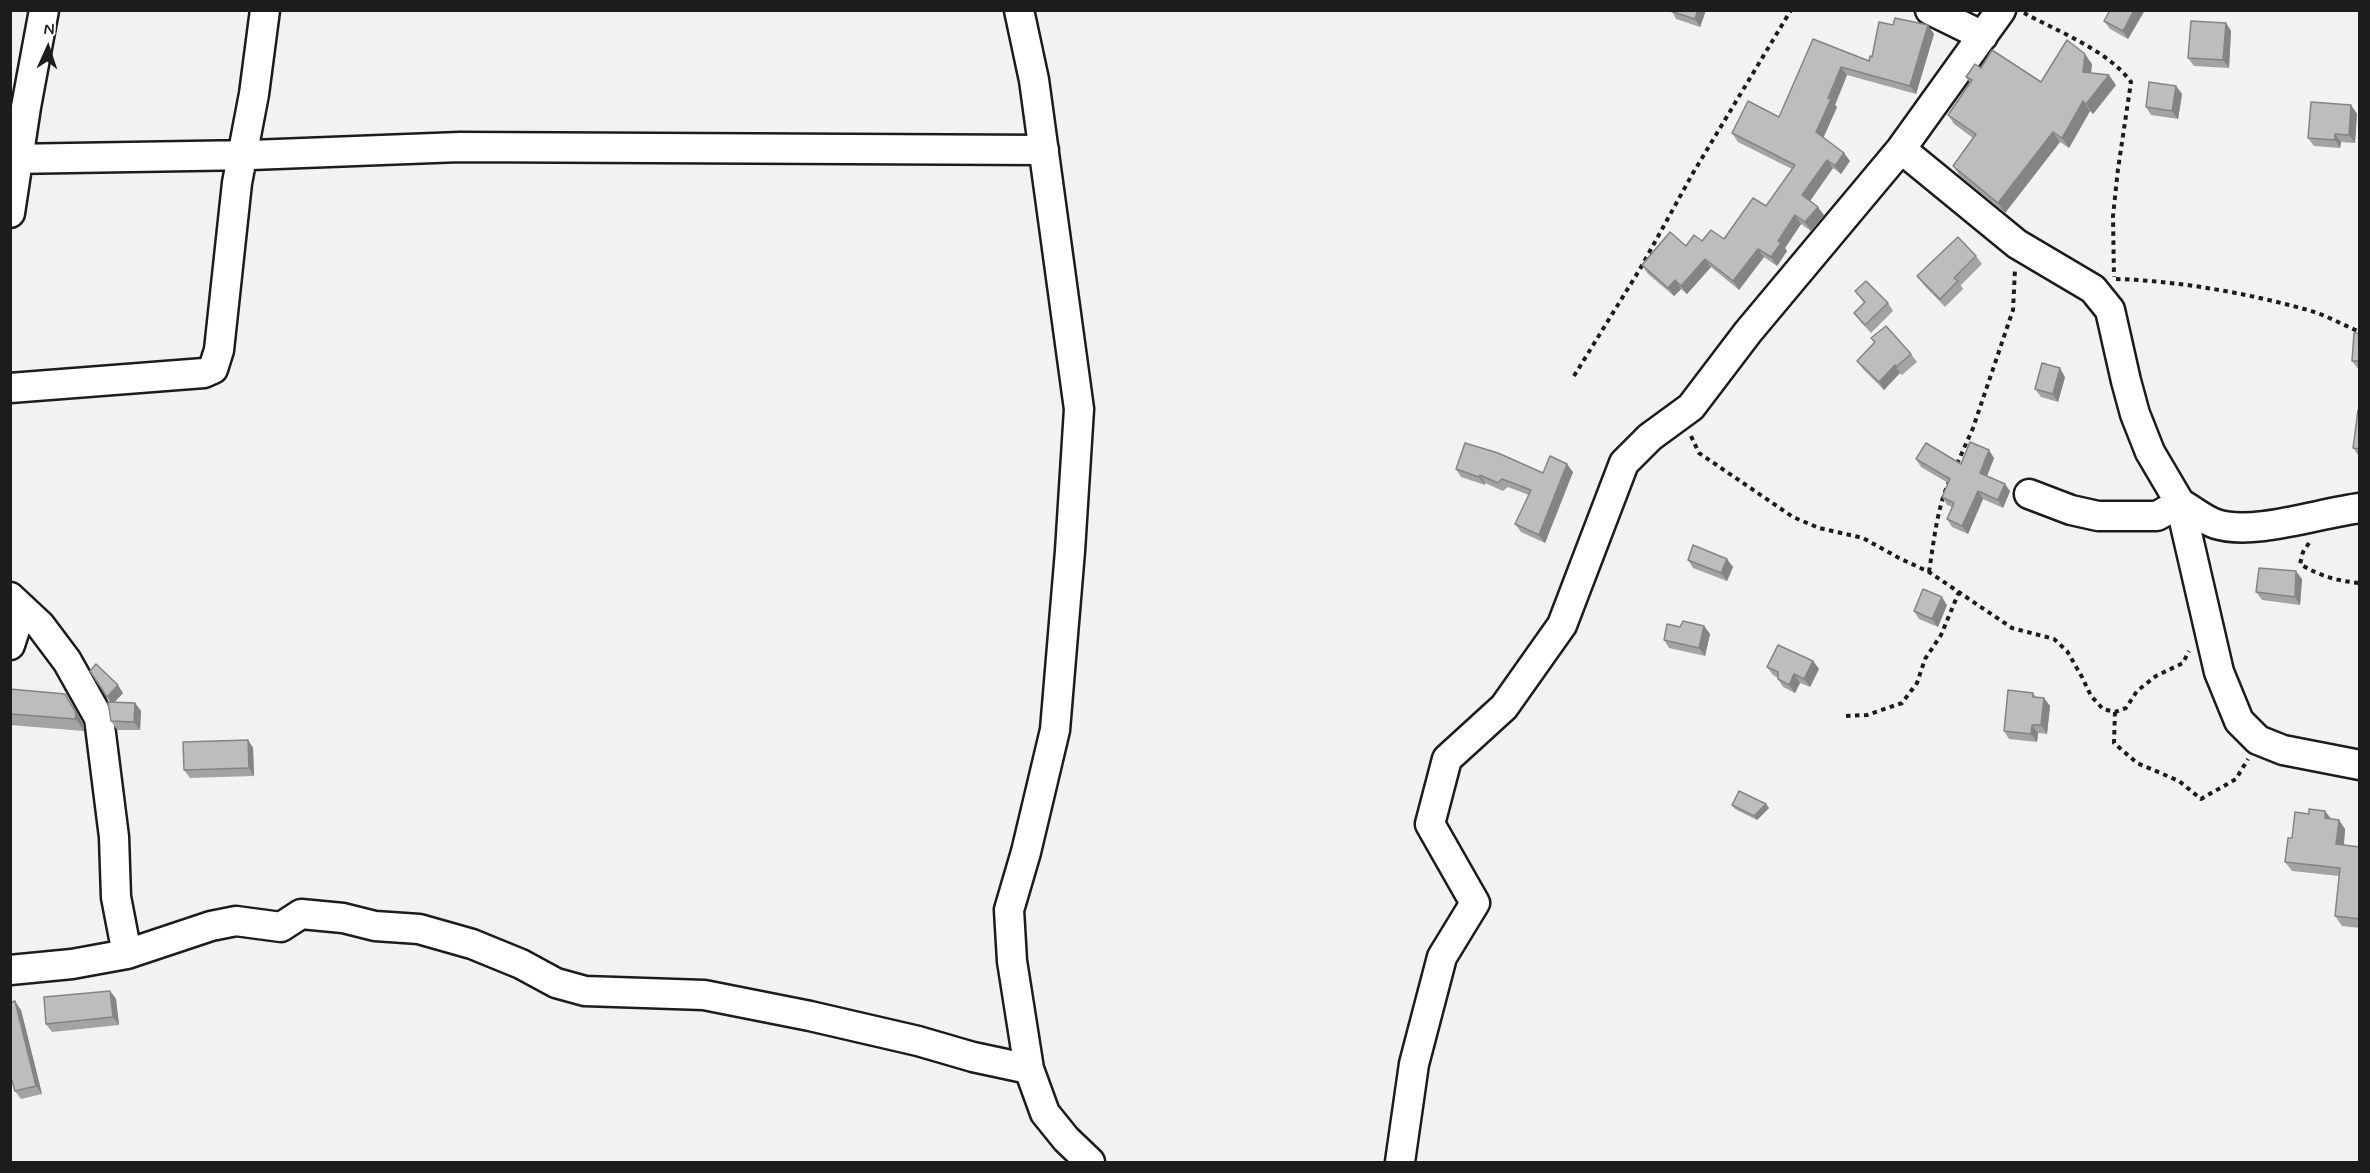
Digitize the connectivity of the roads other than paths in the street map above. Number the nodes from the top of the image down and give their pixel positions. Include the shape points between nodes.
1 (44, 10) edge
2 (265, 10) edge
3 (1019, 10) edge
4 (1930, 10) edge
5 (2001, 10) edge
6 (1983, 36) junction
7 (1901, 149) junction
8 (1044, 150) junction
9 (241, 155) junction
10 (14, 159) edge
11 (10, 213) edge
12 (10, 388) edge
13 (2029, 494) dead end
14 (2180, 503) junction
15 (2360, 508) edge
16 (16, 603) edge
17 (10, 645) edge
18 (2360, 765) edge
19 (127, 954) junction
20 (10, 970) edge
21 (1029, 1070) junction
22 (1090, 1162) edge
23 (1400, 1162) edge

1 - 10 street
2 - 9 street
3 - 8 street
4 - 6 street
5 - 6 street
6 - 7 street
7 - 14 street via 2017,244 2093,289 2110,310 2135,414 2150,452
7 - 23 street via 1748,332 1691,407 1650,437 1624,463 1562,625 1503,707 1447,759 1430,824 1475,903 1443,957 1414,1064
8 - 9 street via 460,147
8 - 21 street via 1078,409 1055,730 1009,910 1012,961
9 - 10 street
9 - 12 street via 219,350 213,369 204,373
10 - 11 street
13 - 14 street via 2097,516 2157,516
14 - 15 street via 2215,524 2239,528
14 - 18 street via 2219,672 2239,721 2258,740 2283,750
16 - 17 street
16 - 19 street via 40,625 67,661 99,718 114,837 116,897
19 - 20 street
19 - 21 street via 236,921 281,927 302,914 344,918 375,926 419,929 472,944 556,983 585,991 704,995 810,1016
21 - 22 street via 1045,1113

